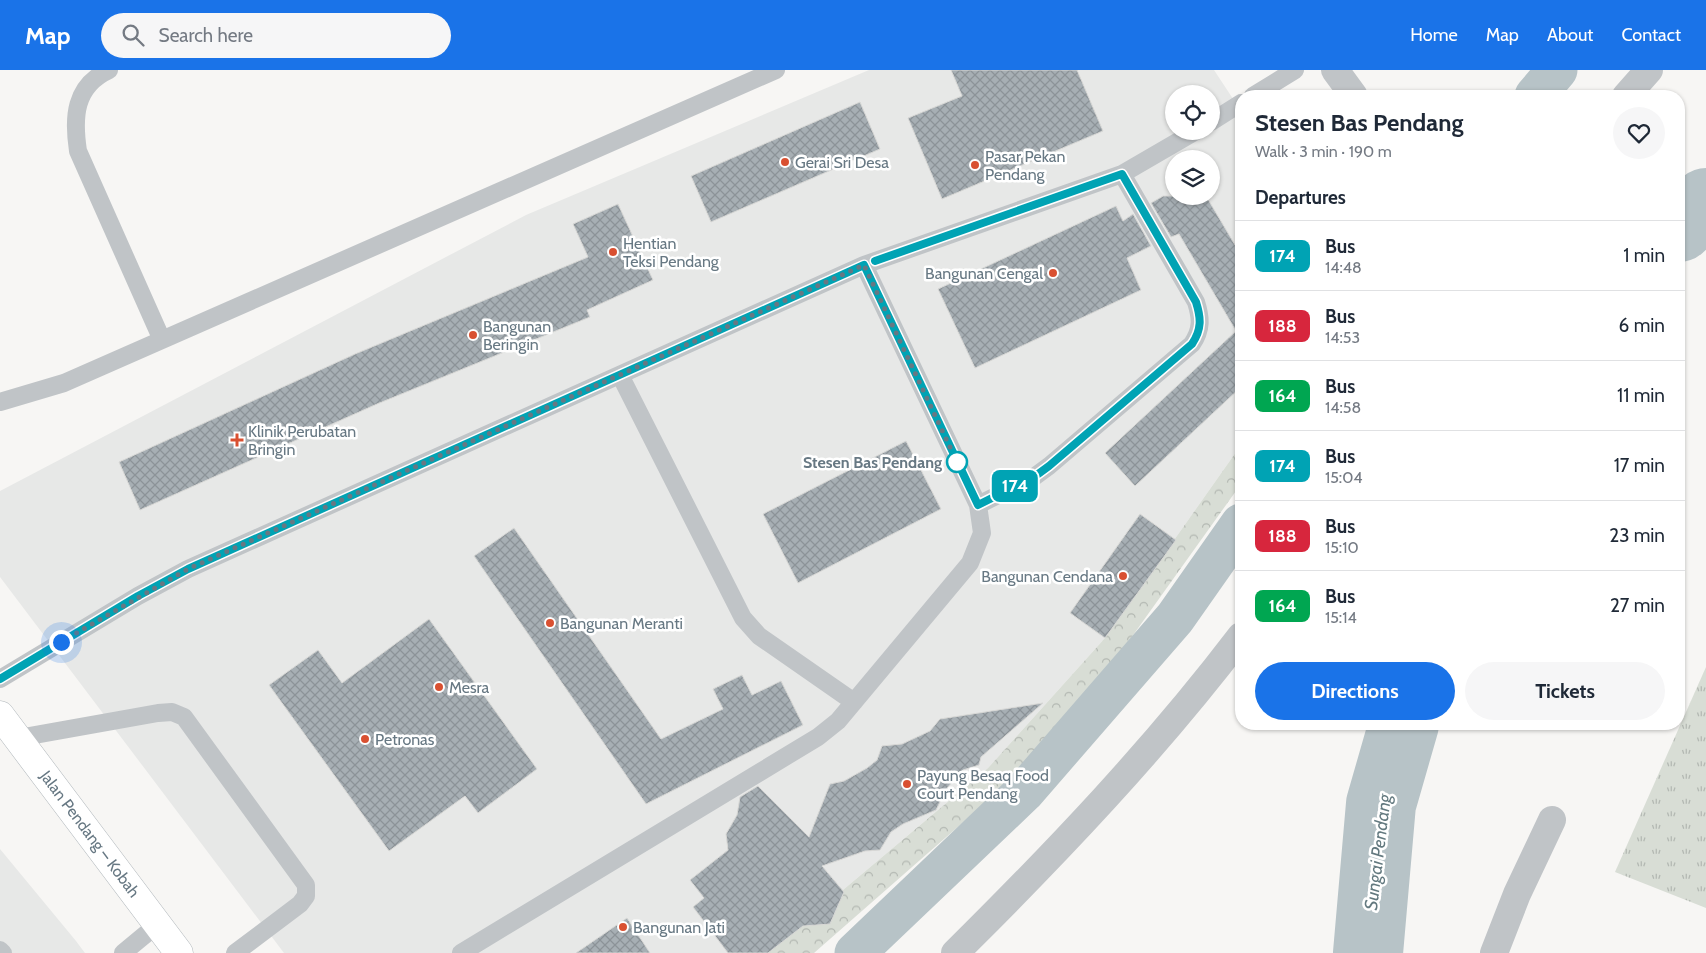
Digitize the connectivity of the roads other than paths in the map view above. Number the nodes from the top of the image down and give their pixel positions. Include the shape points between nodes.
1 (109, 70) edge
2 (776, 70) edge
3 (1295, 70) edge
4 (1335, 70) edge
5 (1649, 70) edge
6 (1263, 90) edge
7 (1350, 90) edge
8 (1631, 90) edge
9 (1235, 107) edge
10 (1220, 116) edge
11 (1181, 140) edge
12 (1122, 174) junction
13 (864, 265) junction
14 (162, 340) junction
15 (620, 375) junction
16 (0, 402) edge
17 (978, 505) junction
18 (1235, 644) edge
19 (0, 679) edge
20 (854, 702) junction
21 (0, 714) edge
22 (18, 738) junction
23 (1552, 820) dead end
24 (158, 924) junction
25 (0, 950) edge
26 (3, 953) edge
27 (123, 953) edge
28 (179, 953) edge
29 (235, 953) edge
30 (461, 953) edge
31 (955, 953) edge
32 (1494, 953) edge

1 - 14 lane via 85,88 77,107 74,128 78,151
2 - 14 lane
3 - 6 lane
4 - 7 street
5 - 8 street
9 - 10 lane
11 - 12 lane
12 - 13 lane
12 - 17 lane via 1196,302 1201,323 1199,334 1192,344 1049,466
13 - 15 lane
13 - 17 lane
14 - 16 lane via 64,383
15 - 19 lane via 188,569
15 - 20 lane via 743,618 759,636
17 - 20 lane via 982,533 970,563
18 - 31 street via 1134,765
20 - 30 lane via 818,737
21 - 22 main road, Jalan Pendang – Kobah
22 - 24 main road, Jalan Pendang – Kobah
22 - 29 lane via 158,713 172,712 184,717 306,884 306,896 300,904
23 - 32 street via 1517,894
24 - 27 lane
24 - 28 main road, Jalan Pendang – Kobah
25 - 26 lane

